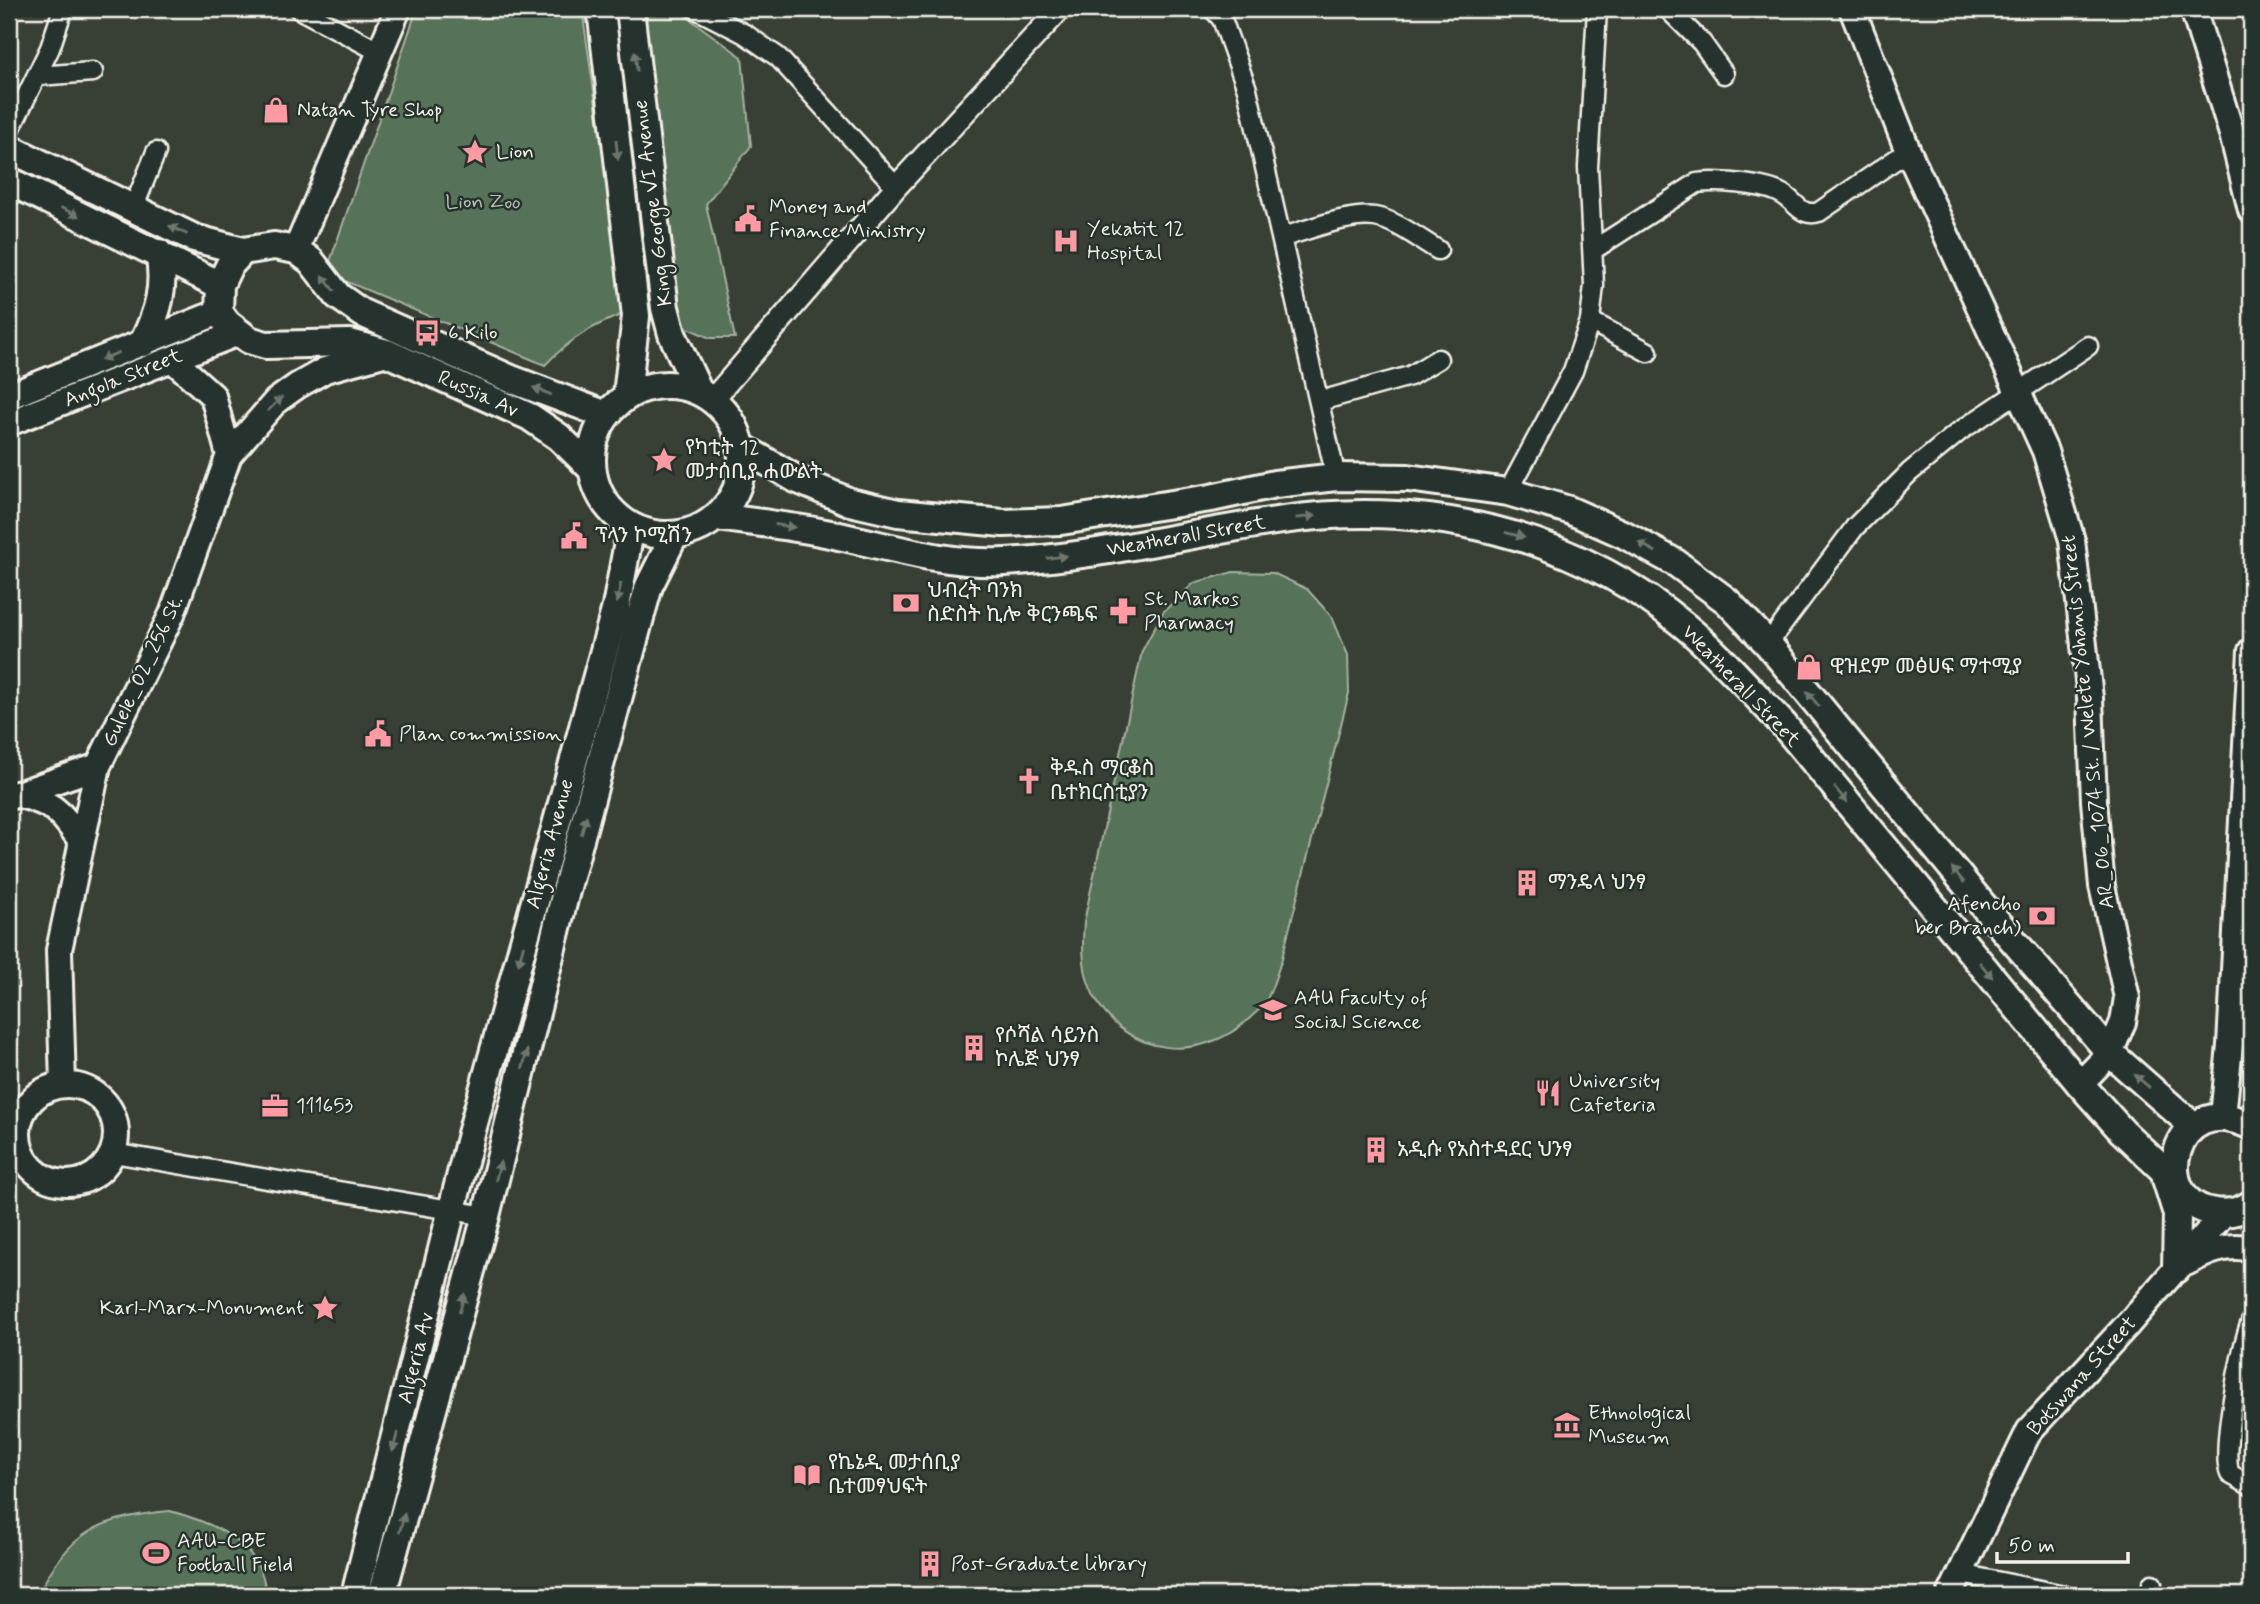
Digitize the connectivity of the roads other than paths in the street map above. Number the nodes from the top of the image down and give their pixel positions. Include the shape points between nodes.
1 (63, 9) edge
2 (299, 9) edge
3 (398, 9) edge
4 (601, 9) edge
5 (631, 9) edge
6 (696, 9) edge
7 (1060, 9) edge
8 (1213, 9) edge
9 (1597, 9) edge
10 (1668, 9) edge
11 (1852, 9) edge
12 (2193, 9) edge
13 (380, 52) junction
14 (93, 72) dead end
15 (1724, 74) dead end
16 (37, 76) junction
17 (9, 132) edge
18 (9, 148) edge
19 (1908, 151) junction
20 (156, 152) dead end
21 (9, 181) edge
22 (896, 187) junction
23 (134, 209) junction
24 (2251, 210) edge
25 (1283, 237) junction
26 (296, 250) junction
27 (1438, 250) dead end
28 (1593, 250) junction
29 (243, 251) junction
30 (159, 253) junction
31 (220, 285) junction
32 (219, 312) junction
33 (1590, 321) junction
34 (238, 333) junction
35 (143, 343) junction
36 (2088, 346) dead end
37 (1648, 352) dead end
38 (387, 353) junction
39 (172, 359) junction
40 (1438, 359) dead end
41 (2019, 393) junction
42 (627, 395) junction
43 (705, 395) junction
44 (9, 396) edge
45 (1320, 401) junction
46 (606, 415) junction
47 (9, 423) edge
48 (742, 447) junction
49 (229, 455) junction
50 (592, 470) junction
51 (1336, 477) junction
52 (1508, 492) junction
53 (717, 517) junction
54 (1003, 523) junction
55 (631, 526) junction
56 (674, 536) junction
57 (1003, 562) junction
58 (1768, 644) junction
59 (2251, 651) edge
60 (578, 739) junction
61 (606, 745) junction
62 (98, 766) junction
63 (12, 796) edge
64 (80, 841) junction
65 (2110, 1053) junction
66 (63, 1084) junction
67 (2080, 1084) junction
68 (2222, 1116) junction
69 (475, 1120) joint
70 (509, 1125) joint
71 (2193, 1126) junction
72 (2251, 1126) edge
73 (113, 1153) junction
74 (2170, 1175) junction
75 (452, 1209) junction
76 (2242, 1212) edge
77 (486, 1216) junction
78 (2251, 1250) edge
79 (2176, 1269) junction
80 (2251, 1322) edge
81 (2251, 1486) edge
82 (368, 1551) junction
83 (1956, 1585) edge
84 (384, 1593) edge
85 (355, 1595) edge
86 (2065, 1595) edge

1 - 16 street
2 - 13 street
3 - 13 main road
4 -> 42 main road, King George VI Avenue via 636,316
43 -> 5 main road, King George VI Avenue via 672,334 664,308
6 - 22 street via 778,57
7 - 22 street
8 - 25 street via 1222,19 1247,89
9 - 28 street via 1588,167
10 - 15 street via 1702,43
11 - 19 main road, AR_06_1074 St. / Welete Yohanis Street
12 - 24 main road
13 - 26 main road
14 - 16 street
16 - 17 street
18 - 23 main road
19 - 28 street via 1810,215 1776,191 1712,180 1697,183
19 - 41 main road, AR_06_1074 St. / Welete Yohanis Street
20 - 23 street
21 -> 30 main road
22 - 43 street
29 -> 23 main road via 194,238
25 - 27 street via 1375,217
25 - 45 street
26 - 29 main road via 274,246
46 -> 26 main road, Russia Av via 362,313 338,296 311,261
28 - 33 street
29 - 31 main road
30 - 31 main road
30 - 35 main road via 163,285 159,310
31 - 32 main road
32 - 34 main road
32 - 35 main road
33 - 37 street
33 - 52 street via 1573,372
34 - 38 main road, Russia Av via 267,345 350,343
34 - 39 main road, Angola Street
35 -> 44 main road
36 - 41 street
49 -> 38 main road, Gulele_02_256 St. via 276,401 297,386 325,370
38 - 50 main road, Russia Av via 530,417 559,437
39 - 47 main road, Angola Street
39 - 49 main road via 213,396
40 - 45 street via 1410,376
41 - 58 street via 1940,448 1855,527
41 - 65 main road, AR_06_1074 St. / Welete Yohanis Street via 2059,491 2073,552 2090,698 2102,886 2127,998
42 - 43 main road via 650,386 674,384
42 - 46 main road
43 - 48 main road via 732,420
45 - 51 street
46 - 50 main road via 593,441
48 - 53 main road via 743,473 734,497
48 - 54 main road via 796,479 850,502 898,513
49 - 62 main road, Gulele_02_256 St. via 172,614
50 - 55 main road via 605,503
51 - 52 main road via 1408,478
51 - 54 main road via 1061,521
58 -> 52 main road via 1727,601 1676,563 1569,510
53 - 56 main road via 698,530
53 -> 57 main road, Weatherall Street via 827,533 948,559
54 - 57 main road
55 - 56 main road
55 -> 60 main road, Algeria Avenue via 616,607
56 - 61 main road, Algeria Avenue via 649,586
57 -> 67 main road, Weatherall Street via 1355,512 1449,519 1529,539 1569,556 1622,582 1683,625 1732,671 1783,724
65 -> 58 main road
59 - 68 main road via 2231,1031
60 - 61 main road
60 -> 69 main road, Algeria Avenue
70 -> 61 main road, Algeria Avenue
62 - 63 main road
62 - 64 main road, Gulele_02_256 St.
63 - 64 main road via 42,800 57,809
64 - 66 main road, Gulele_02_256 St. via 59,950
65 - 67 main road
71 -> 65 main road
66 - 73 main road via 83,1086 101,1097 113,1113 117,1133
66 - 73 main road via 40,1092 23,1110 17,1133 22,1157 38,1175 59,1183 91,1177
67 - 74 main road, Weatherall Street
68 - 71 main road
68 - 72 main road
69 - 75 main road, Algeria Av
77 -> 70 main road, Algeria Av
71 - 74 main road via 2176,1153
73 - 75 street
74 - 76 main road, Weatherall Street via 2197,1206
74 - 79 main road via 2178,1214
75 - 77 street
75 -> 82 main road, Algeria Av
76 - 79 main road, Botswana Street
84 -> 77 main road, Algeria Av
78 - 79 main road via 2208,1252
79 - 83 main road, Botswana Street via 2029,1431
80 - 81 street via 2243,1345 2226,1453 2230,1474
82 - 84 main road
82 - 85 main road, Algeria Av
83 - 86 street

